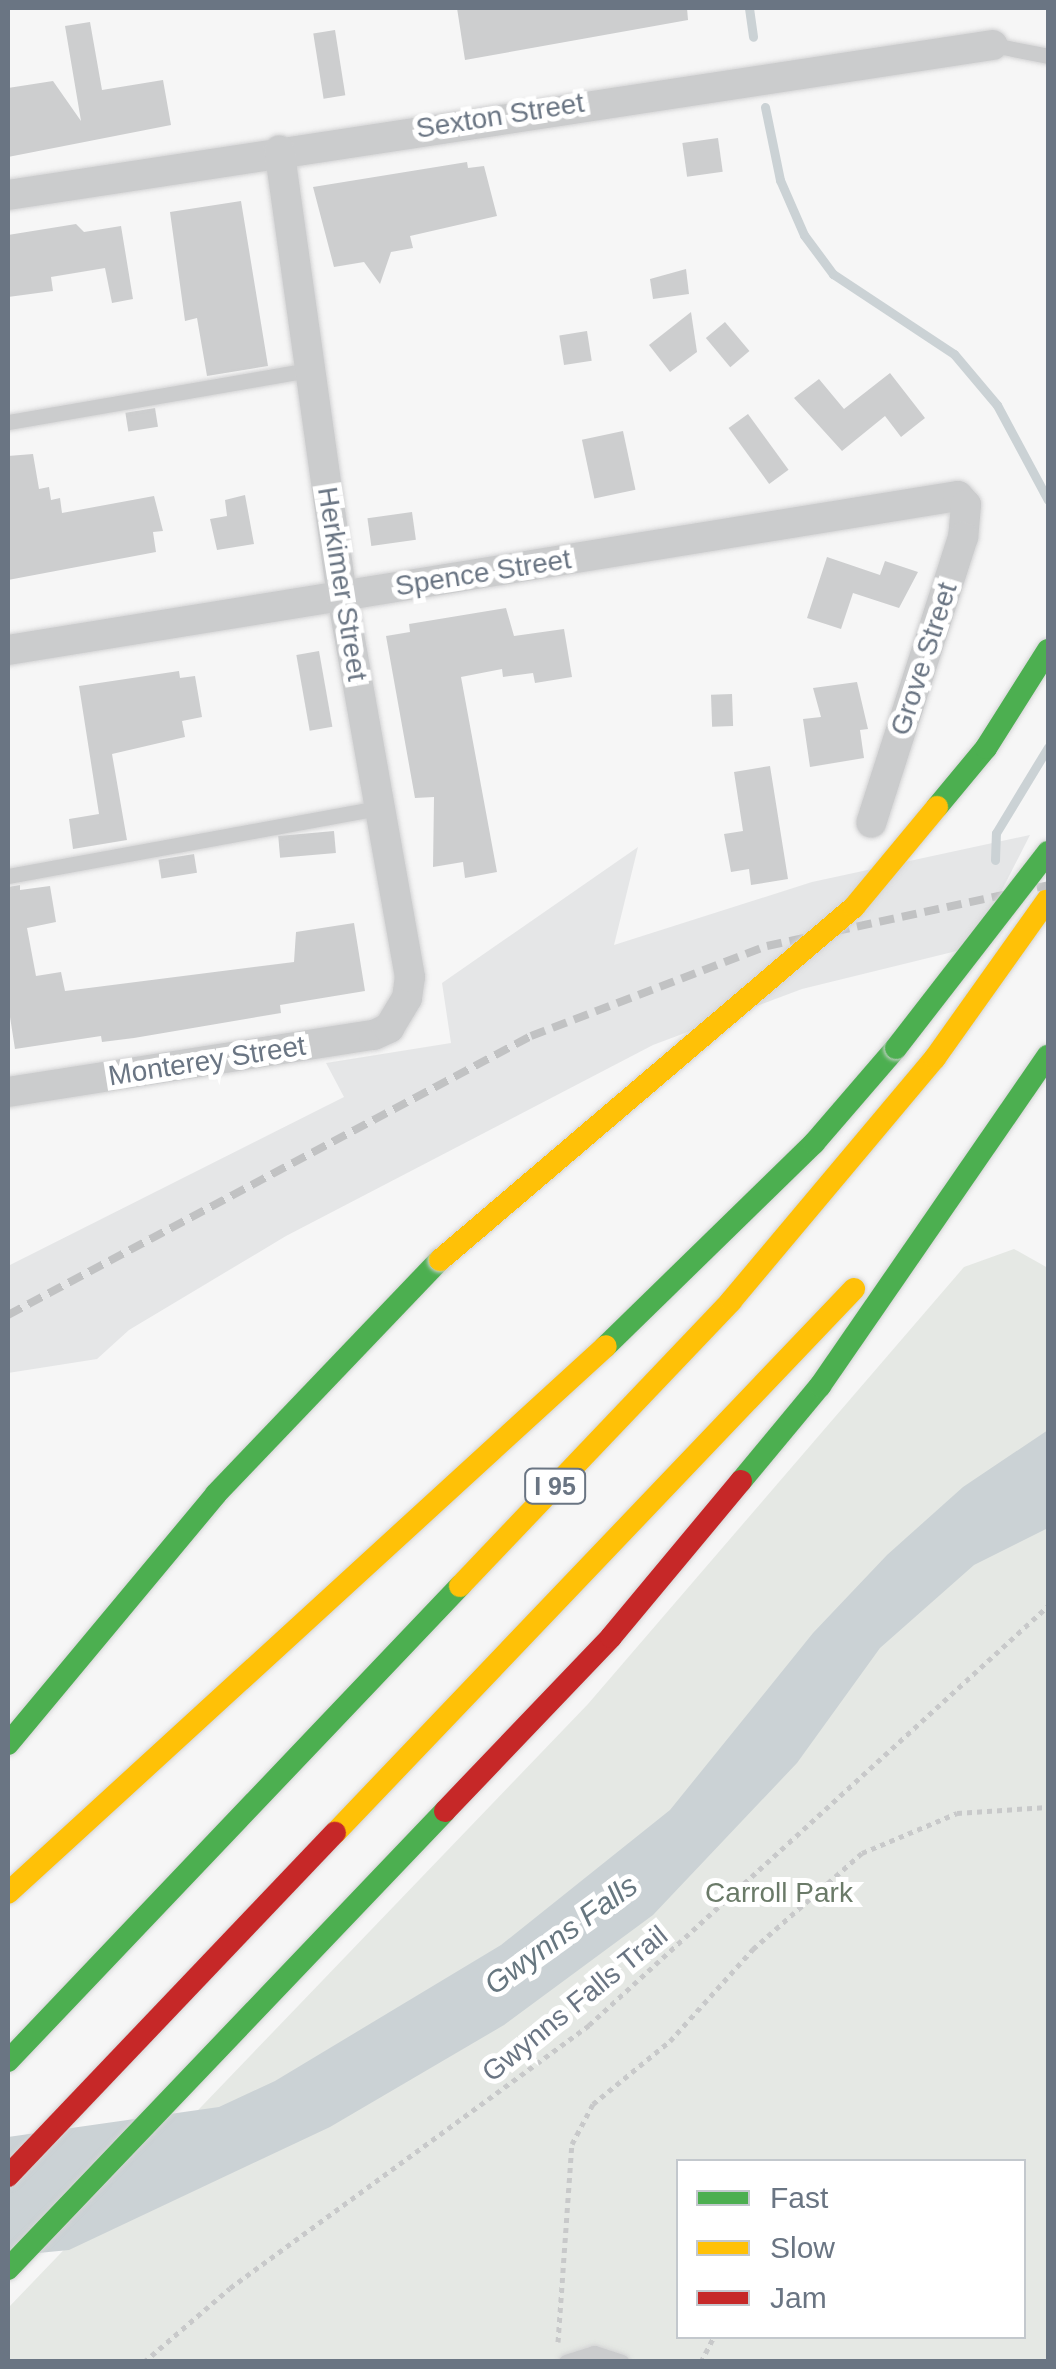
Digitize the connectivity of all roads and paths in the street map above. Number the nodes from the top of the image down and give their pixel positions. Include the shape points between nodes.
1 (993, 45) joint
2 (1048, 56) edge
3 (279, 150) junction
4 (8, 195) edge
5 (310, 370) junction
6 (8, 422) edge
7 (958, 496) joint
8 (342, 596) junction
9 (8, 650) edge
10 (1048, 650) edge
11 (380, 808) junction
12 (871, 823) dead end
13 (1048, 852) edge
14 (8, 876) edge
15 (1048, 900) edge
16 (400, 1015) joint
17 (1048, 1056) edge
18 (1030, 1082) junction
19 (8, 1092) edge
20 (1048, 1606) edge
21 (8, 1744) edge
22 (1048, 1807) edge
23 (89, 1818) junction
24 (8, 1866) edge
25 (8, 1893) edge
26 (8, 2061) edge
27 (8, 2176) edge
28 (8, 2270) edge
29 (713, 2339) edge
30 (557, 2346) dead end
31 (144, 2362) edge
32 (566, 2362) edge
33 (622, 2362) edge
34 (702, 2362) edge

1 - 2 lane
1 - 3 street, Sexton Street
3 - 4 street, Sexton Street
3 - 5 street, Herkimer Street
5 - 6 lane
5 - 8 street, Herkimer Street
7 - 8 street, Spence Street
7 - 12 street, Grove Street via 966,505 963,537
8 - 9 street, Spence Street
8 - 11 street, Herkimer Street
10 - 21 highway, bridge via 986,748 854,907 440,1260 216,1494
11 - 14 lane
11 - 16 street, Herkimer Street via 410,976
13 - 23 highway, bridge via 814,1144 692,1267
15 - 26 highway, I 95 via 935,1058 731,1301
16 - 19 street, Monterey Street via 374,1035
17 - 18 highway
18 - 27 highway via 797,1352
18 - 28 highway via 820,1386 611,1636
20 - 31 path, Gwynns Falls Trail via 589,2026 230,2288
22 - 30 path via 957,1812 862,1853 753,1949 670,2041 593,2104 572,2144
23 - 24 highway
23 - 25 highway
29 - 34 path
32 - 33 lane via 594,2353

